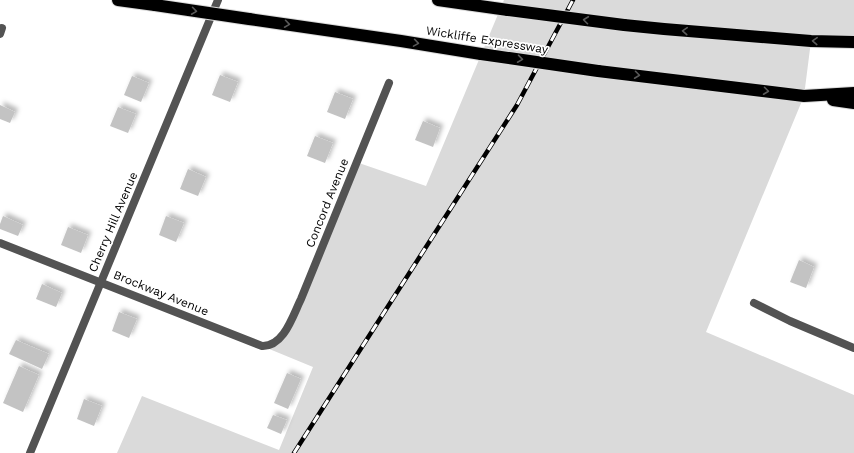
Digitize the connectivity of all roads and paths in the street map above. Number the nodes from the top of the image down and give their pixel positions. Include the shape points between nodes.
1 (118, 0) edge
2 (218, 0) edge
3 (438, 0) edge
4 (854, 42) edge
5 (389, 83) dead end
6 (854, 93) edge
7 (804, 96) junction
8 (854, 103) edge
9 (0, 243) edge
10 (100, 282) junction
11 (754, 303) dead end
12 (285, 331) joint
13 (854, 348) edge
14 (30, 453) edge

1 -> 7 highway, Wickliffe Expressway, bridge via 598,71
2 - 10 street, Cherry Hill Avenue
4 -> 3 highway, bridge via 811,41 624,25
5 - 12 street, Concord Avenue via 301,299
6 - 7 highway, Wickliffe Expressway
7 - 8 highway
9 - 10 street, Brockway Avenue
10 - 12 street, Brockway Avenue via 262,346 273,345
10 - 14 street, Cherry Hill Avenue
11 - 13 street

